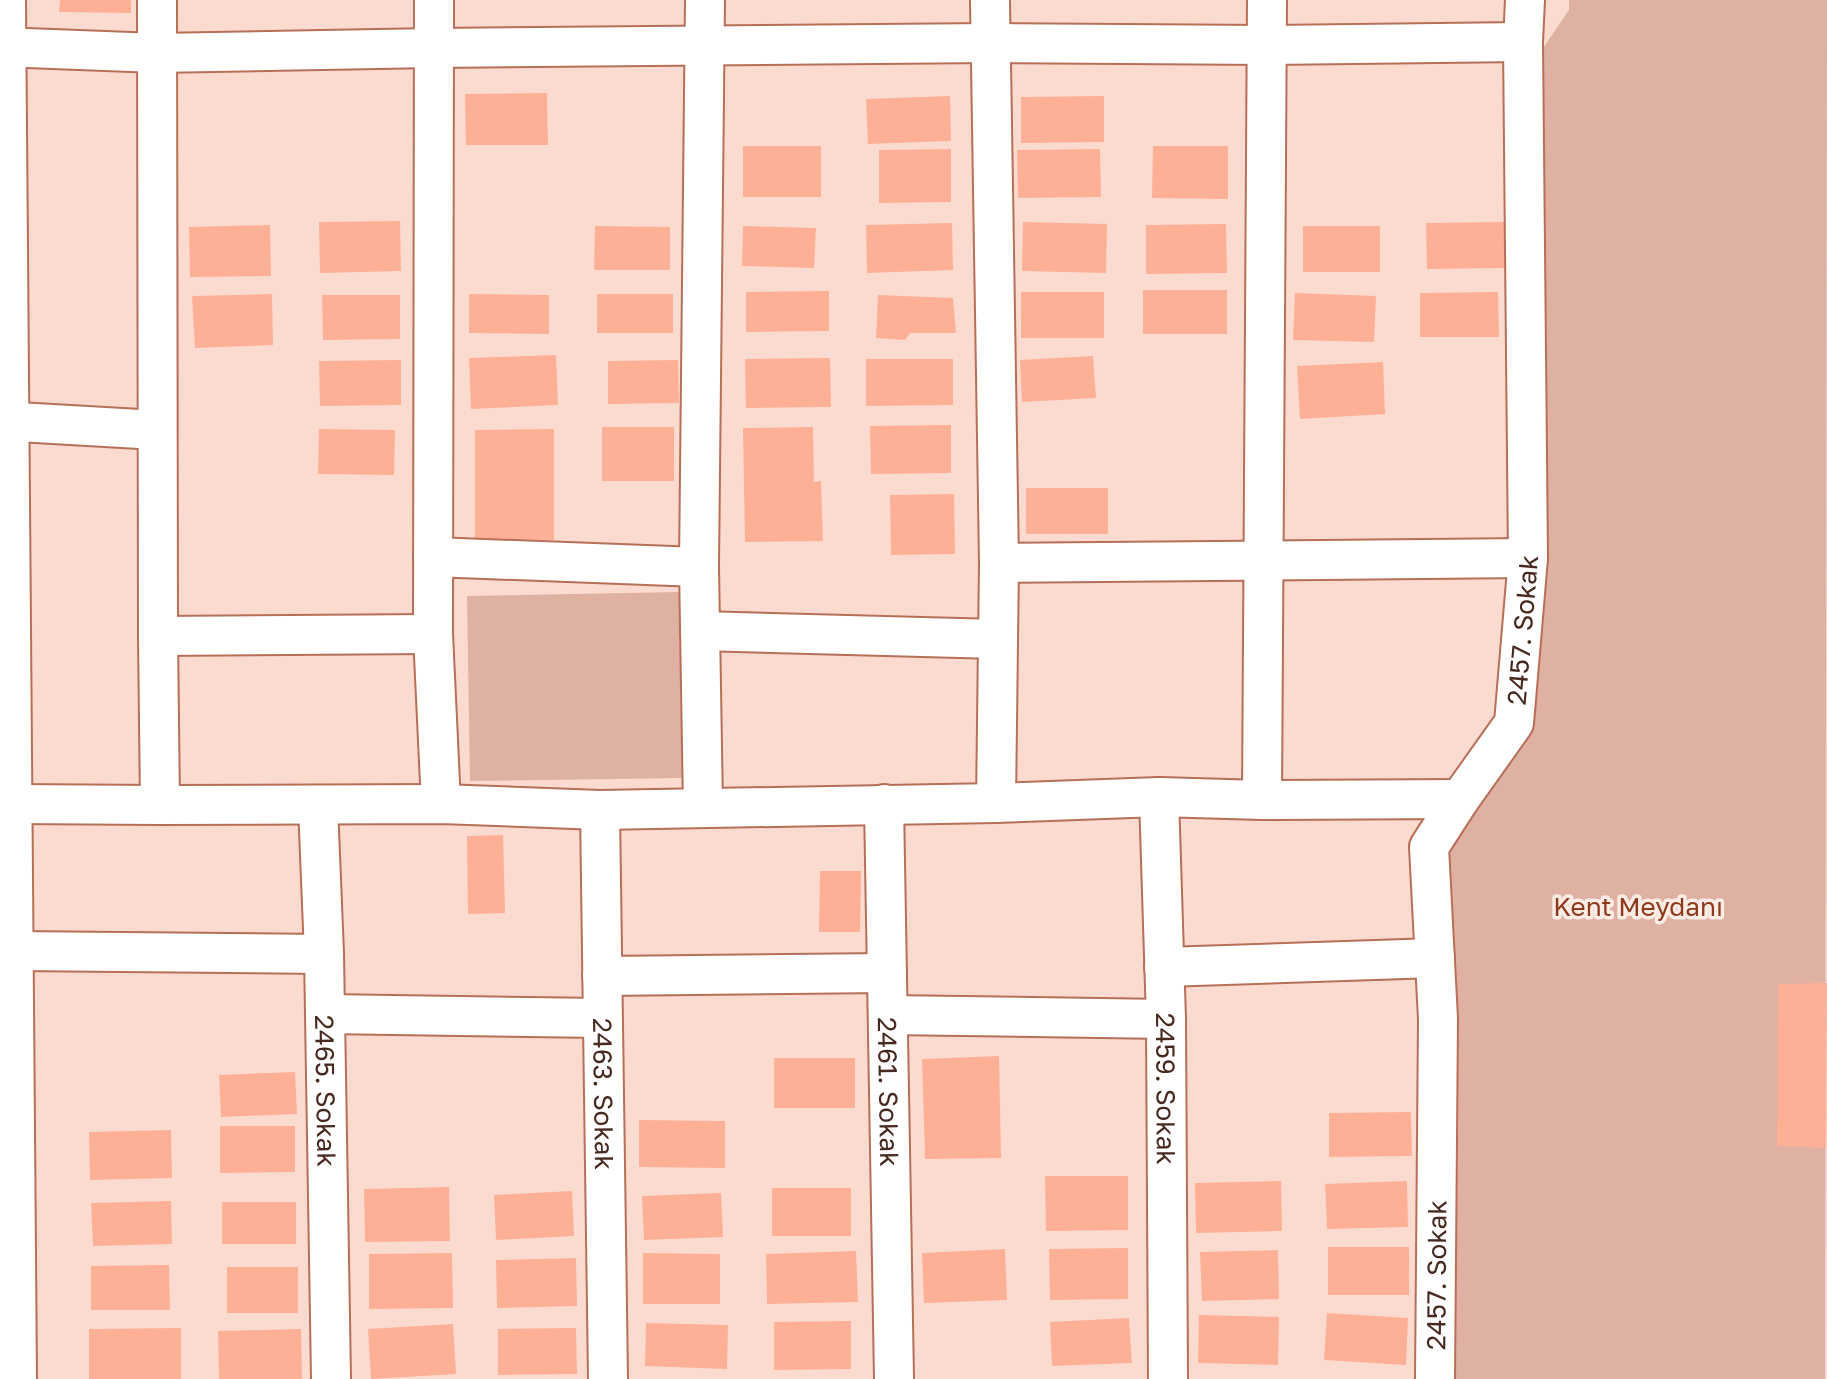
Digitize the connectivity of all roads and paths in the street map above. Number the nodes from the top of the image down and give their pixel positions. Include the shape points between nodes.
1 (6, 0) edge
2 (157, 0) edge
3 (434, 0) edge
4 (705, 0) edge
5 (990, 0) edge
6 (1267, 0) edge
7 (1525, 0) edge
8 (1523, 42) junction
9 (991, 43) junction
10 (1266, 45) junction
11 (705, 46) junction
12 (3, 48) edge
13 (433, 48) junction
14 (157, 53) junction
15 (5, 421) edge
16 (157, 430) junction
17 (433, 557) junction
18 (1528, 558) junction
19 (1263, 561) junction
20 (999, 563) junction
21 (699, 567) junction
22 (700, 631) junction
23 (433, 634) junction
24 (158, 636) junction
25 (998, 639) junction
26 (1159, 797) junction
27 (1460, 799) junction
28 (1262, 800) junction
29 (996, 803) junction
30 (441, 804) junction
31 (884, 804) junction
32 (160, 805) junction
33 (318, 805) junction
34 (703, 807) junction
35 (600, 810) junction
36 (8, 823) edge
37 (14, 951) junction
38 (324, 954) junction
39 (1435, 958) junction
40 (1164, 967) junction
41 (887, 973) junction
42 (602, 976) junction
43 (325, 1014) junction
44 (888, 1015) junction
45 (602, 1018) junction
46 (1166, 1019) junction
47 (7, 1024) edge
48 (17, 1379) edge
49 (331, 1379) edge
50 (608, 1379) edge
51 (894, 1379) edge
52 (1168, 1379) edge
53 (1435, 1379) edge

1 - 12 street
2 - 14 street
3 - 13 street
4 - 11 street
5 - 9 street
6 - 10 street
7 - 8 street, 2457. Sokak
8 - 10 street
8 - 18 street, 2457. Sokak
9 - 10 street
9 - 11 street
9 - 20 street
10 - 19 street
11 - 13 street
11 - 21 street
12 - 14 street
12 - 15 street
13 - 14 street
13 - 17 street
14 - 16 street
15 - 16 street
15 - 36 street
16 - 24 street
17 - 21 street
17 - 23 street
18 - 19 street
18 - 27 street, 2457. Sokak via 1514,723
19 - 20 street
19 - 28 street
20 - 25 street
21 - 22 street
22 - 25 street
22 - 34 street
23 - 24 street
23 - 30 street
24 - 32 street
25 - 29 street
26 - 28 street
26 - 29 street
26 - 40 street, 2459. Sokak
27 - 28 street
27 - 39 street, 2457. Sokak via 1429,847
29 - 31 street
30 - 33 street
30 - 35 street
31 - 34 street
31 - 41 street, 2461. Sokak
32 - 33 street
32 - 36 street
33 - 38 street, 2465. Sokak
34 - 35 street
35 - 42 street, 2463. Sokak
36 - 37 street
37 - 38 street
37 - 47 street
38 - 43 street, 2465. Sokak
39 - 40 street
39 - 53 street, 2457. Sokak
40 - 46 street, 2459. Sokak
41 - 42 street
41 - 44 street, 2461. Sokak
42 - 45 street, 2463. Sokak
43 - 45 street
43 - 49 street, 2465. Sokak
44 - 46 street
44 - 51 street, 2461. Sokak
45 - 50 street, 2463. Sokak
46 - 52 street, 2459. Sokak
47 - 48 street

